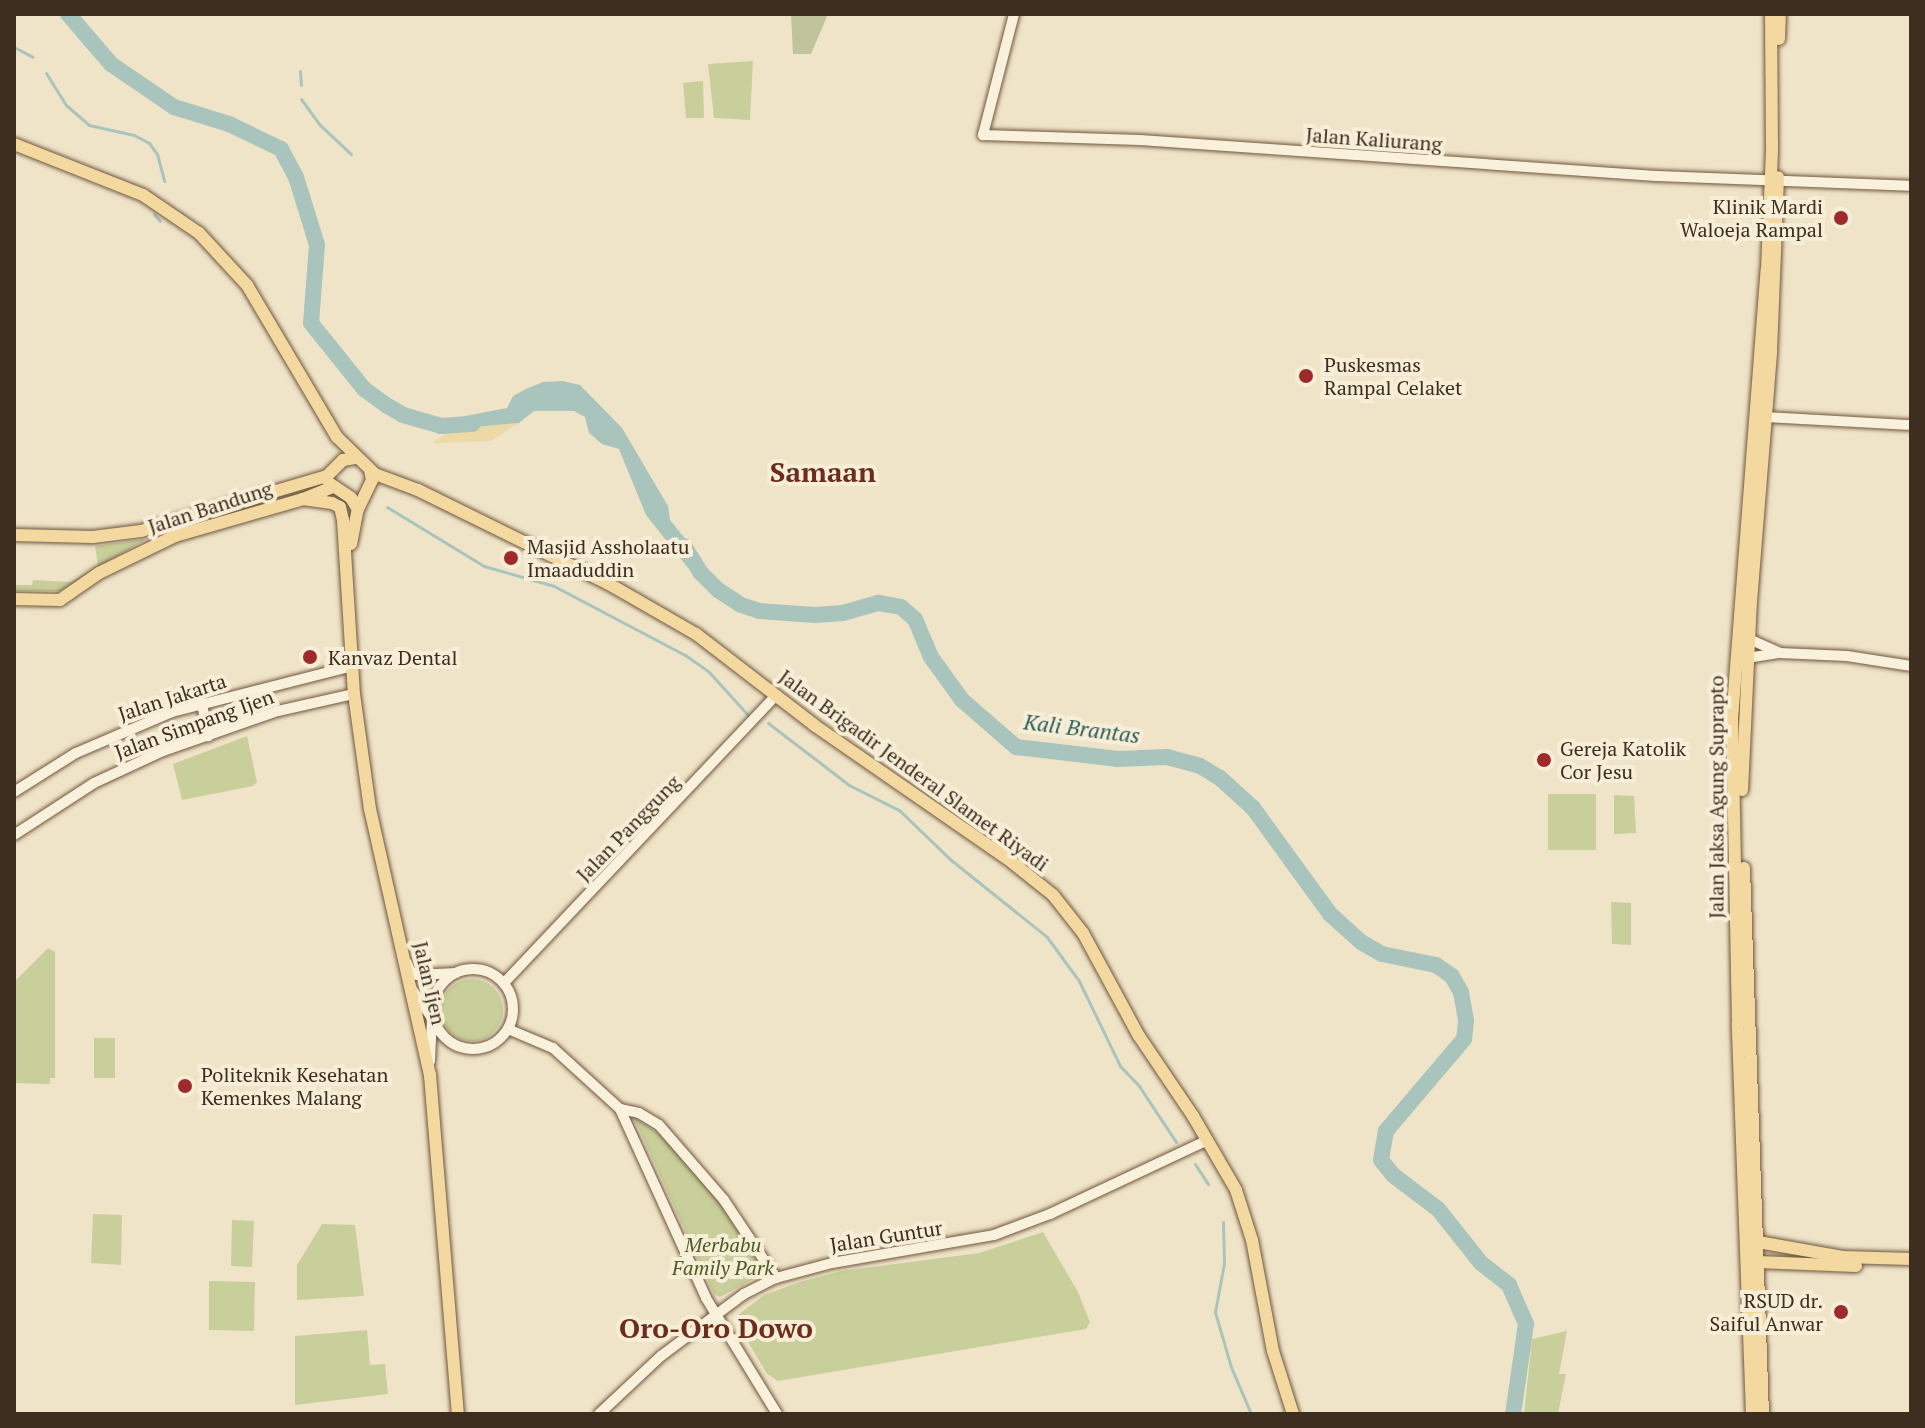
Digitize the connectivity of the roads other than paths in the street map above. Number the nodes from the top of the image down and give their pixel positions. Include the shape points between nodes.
1 (1014, 14) edge
2 (1771, 14) edge
3 (1780, 14) edge
4 (14, 144) edge
5 (1770, 180) junction
6 (1911, 186) edge
7 (1766, 417) junction
8 (1911, 425) edge
9 (355, 458) junction
10 (370, 470) junction
11 (1755, 478) junction
12 (330, 482) junction
13 (303, 499) junction
14 (358, 509) junction
15 (14, 535) edge
16 (348, 564) junction
17 (14, 599) edge
18 (1749, 639) junction
19 (1780, 653) junction
20 (1747, 658) junction
21 (352, 666) junction
22 (1911, 666) edge
23 (354, 694) junction
24 (775, 696) junction
25 (202, 704) junction
26 (208, 736) junction
27 (14, 792) edge
28 (14, 835) edge
29 (401, 946) junction
30 (465, 972) junction
31 (504, 983) junction
32 (409, 984) junction
33 (1743, 985) junction
34 (432, 1018) junction
35 (508, 1029) junction
36 (430, 1075) junction
37 (620, 1109) junction
38 (1208, 1140) junction
39 (1758, 1242) junction
40 (1911, 1259) edge
41 (1758, 1262) junction
42 (1911, 1268) edge
43 (776, 1278) junction
44 (715, 1315) junction
45 (458, 1414) edge
46 (599, 1414) edge
47 (777, 1414) edge
48 (1293, 1414) edge
49 (1752, 1414) edge
50 (1763, 1414) edge

1 - 5 main road, Jalan Kaliurang via 983,135
2 - 5 main road
3 - 5 main road
4 - 9 main road, Jalan Brigadir Jenderal Slamet Riyadi via 143,195 199,233 247,285 314,400
5 - 6 main road, Jalan Kaliurang
5 - 7 main road, Jalan Jaksa Agung Suprapto
5 - 11 main road, Jalan Jaksa Agung Suprapto
7 - 8 main road
7 - 11 main road, Jalan Jaksa Agung Suprapto
9 - 10 main road, Jalan Brigadir Jenderal Slamet Riyadi
9 - 12 main road via 343,460
10 - 14 main road, Jalan Ijen via 372,480
10 - 24 main road, Jalan Brigadir Jenderal Slamet Riyadi via 634,598 714,647
11 - 18 main road, Jalan Jaksa Agung Suprapto
11 - 33 main road, Jalan Jaksa Agung Suprapto via 1737,573 1732,720 1731,849
12 - 13 main road, Jalan Bandung
12 - 14 main road
12 - 15 main road, Jalan Bandung via 145,530 93,537
13 - 16 main road, Jalan Ijen via 340,507
13 - 17 main road, Jalan Bandung via 175,536 102,572 60,600
14 - 16 main road, Jalan Ijen
16 - 21 main road, Jalan Ijen
18 - 19 main road
18 - 20 main road, Jalan Jaksa Agung Suprapto
19 - 20 main road
19 - 22 main road
20 - 33 main road, Jalan Jaksa Agung Suprapto
21 - 23 main road, Jalan Ijen
21 - 25 main road, Jalan Jakarta
23 - 26 main road, Jalan Simpang Ijen via 278,711
23 - 29 main road, Jalan Ijen via 370,809
24 - 31 main road, Jalan Panggung
24 - 38 main road, Jalan Brigadir Jenderal Slamet Riyadi via 1013,863 1063,906
25 - 26 main road
25 - 27 main road, Jalan Jakarta via 112,736
26 - 28 main road, Jalan Simpang Ijen via 113,773
29 - 30 main road via 410,971 417,975
29 - 32 main road, Jalan Ijen
30 - 31 main road via 488,973
30 - 34 main road via 437,990
31 - 35 main road via 515,1005
32 - 34 main road
32 - 36 main road, Jalan Ijen
33 - 39 main road, Jalan Jaksa Agung Suprapto
33 - 49 main road, Jalan Jaksa Agung Suprapto via 1739,1155
34 - 35 main road via 444,1038 462,1047 490,1044
34 - 36 main road
35 - 37 main road via 553,1048
36 - 45 main road, Jalan Ijen
37 - 43 main road via 659,1125 724,1200
37 - 44 main road
38 - 43 main road, Jalan Guntur via 994,1235
38 - 48 main road, Jalan Brigadir Jenderal Slamet Riyadi via 1246,1218 1273,1351
39 - 40 main road via 1843,1257
39 - 41 main road, Jalan Jaksa Agung Suprapto
41 - 42 main road
41 - 50 main road, Jalan Jaksa Agung Suprapto
43 - 44 main road, Jalan Guntur
44 - 46 main road, Jalan Guntur
44 - 47 main road

